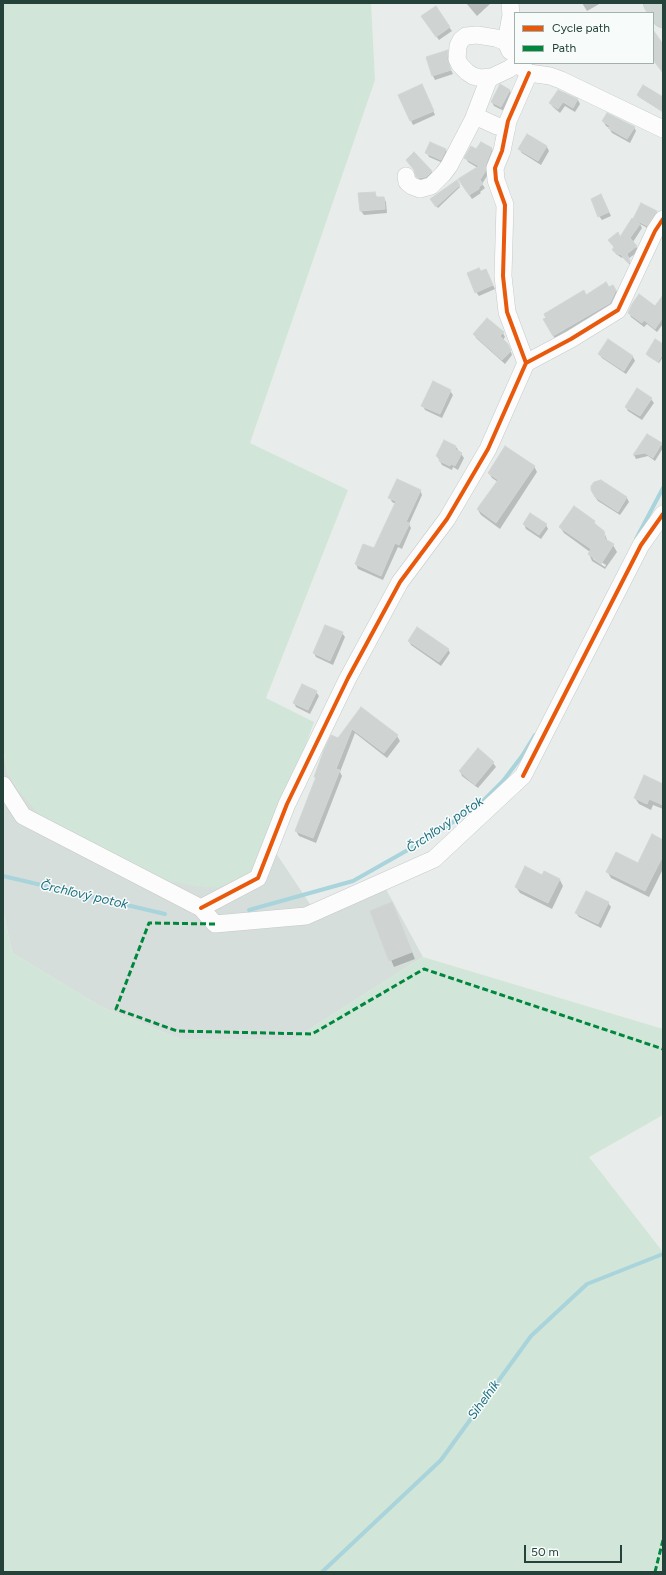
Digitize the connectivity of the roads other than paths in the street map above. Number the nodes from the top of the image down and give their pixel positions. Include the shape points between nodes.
1 (510, 3) edge
2 (654, 3) edge
3 (663, 17) edge
4 (506, 42) junction
5 (514, 56) edge
6 (519, 65) edge
7 (492, 77) junction
8 (475, 116) junction
9 (507, 128) junction
10 (663, 129) edge
11 (406, 176) dead end
12 (663, 219) edge
13 (526, 363) junction
14 (663, 514) edge
15 (3, 785) edge
16 (201, 908) junction

1 - 4 street via 511,15
2 - 3 main road
4 - 5 street
4 - 7 street via 477,34 466,36 458,46 457,59 467,72 481,78
6 - 7 street
6 - 9 street
6 - 10 street via 561,80
7 - 8 street via 484,88
8 - 9 street
8 - 11 street via 449,166 431,186 420,189 412,186 407,182
9 - 13 street via 495,168 505,205 503,276 507,312
12 - 13 street via 618,310
13 - 16 street via 488,449 447,519 400,582 348,678 287,804 258,878
14 - 16 street via 642,545 524,776 434,859 306,916 215,924
15 - 16 street via 23,816

